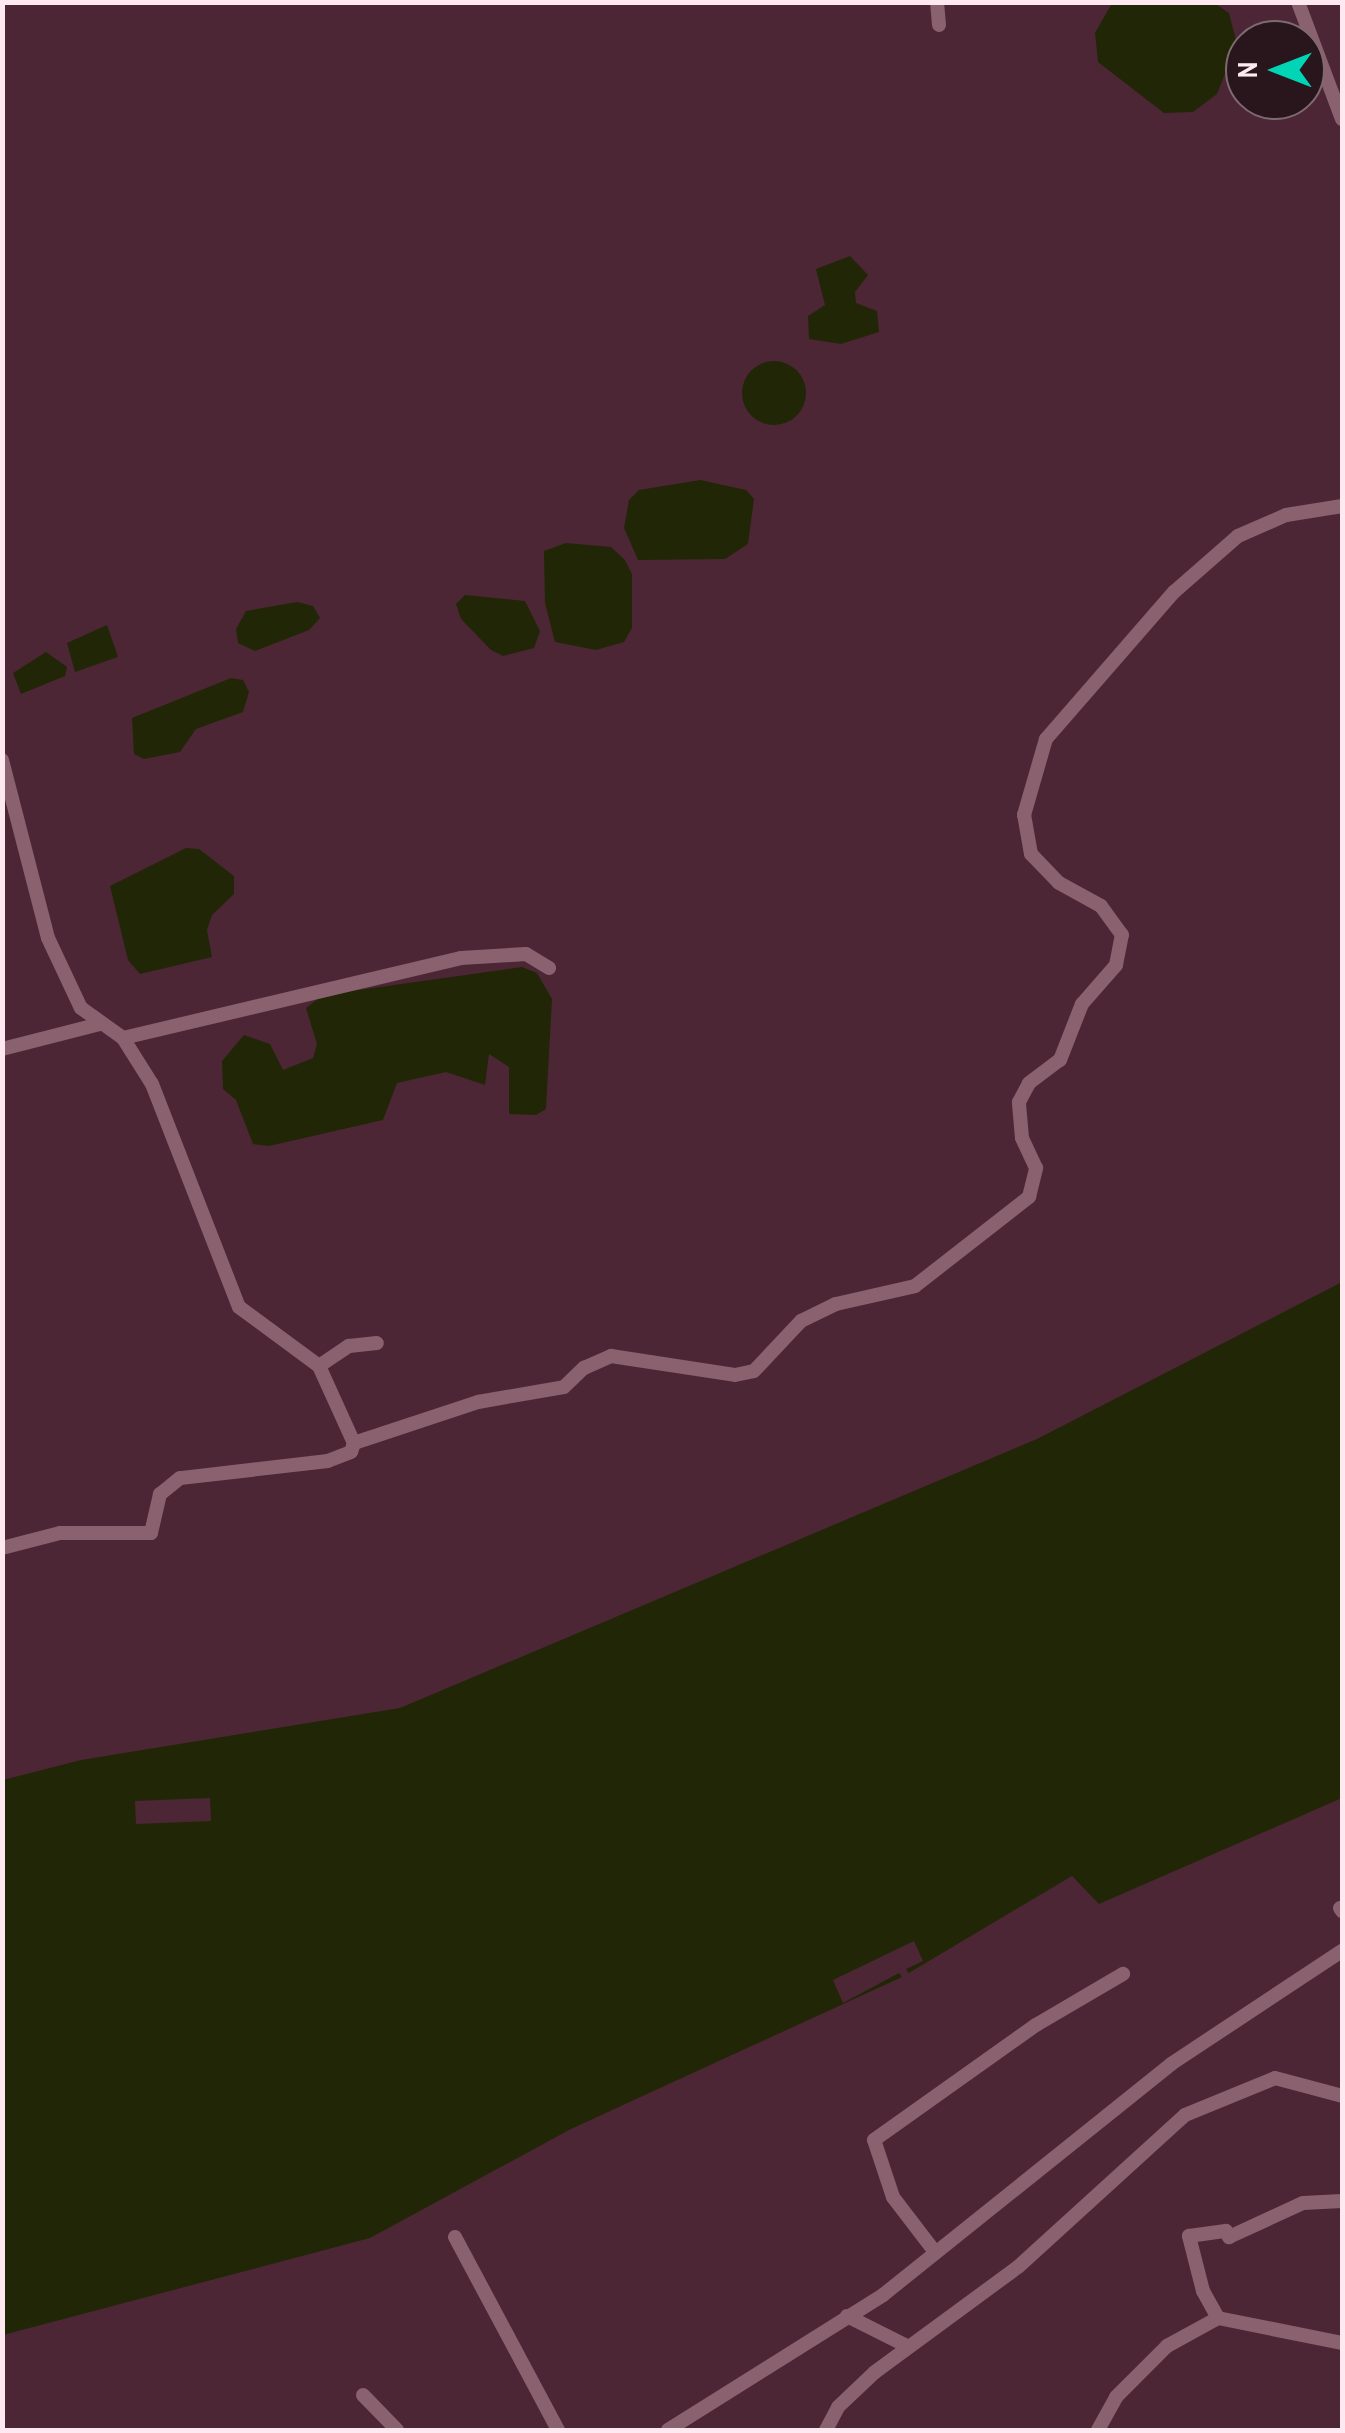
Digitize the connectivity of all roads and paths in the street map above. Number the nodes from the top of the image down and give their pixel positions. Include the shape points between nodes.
1 (936, 2) edge
2 (1298, 2) edge
3 (939, 25) dead end
4 (1342, 118) edge
5 (1342, 506) edge
6 (2, 760) edge
7 (549, 968) dead end
8 (100, 1024) junction
9 (123, 1038) junction
10 (2, 1049) edge
11 (377, 1343) dead end
12 (319, 1366) junction
13 (354, 1444) junction
14 (2, 1548) edge
15 (1342, 1951) edge
16 (1124, 1974) dead end
17 (1342, 2096) edge
18 (1342, 2201) edge
19 (455, 2237) dead end
20 (935, 2252) junction
21 (847, 2316) junction
22 (1218, 2318) junction
23 (1342, 2343) edge
24 (907, 2346) junction
25 (363, 2396) dead end
26 (397, 2430) edge
27 (558, 2430) edge
28 (668, 2430) edge
29 (826, 2430) edge
30 (1098, 2430) edge

1 - 3 street
2 - 4 street
5 - 13 street via 1286,516 1238,536 1174,592 1046,739 1024,815 1031,854 1059,883 1100,906 1122,936 1116,966 1082,1004 1060,1060 1029,1083 1019,1102 1022,1138 1036,1168 1029,1198 915,1286 836,1304 802,1321 754,1371 735,1375 612,1356 584,1368 564,1387 478,1402
6 - 8 street via 48,938 81,1008
7 - 9 street via 526,954 461,958
8 - 9 street
8 - 10 street
9 - 12 street via 169,1122 239,1307
11 - 12 street via 348,1346
12 - 13 street
13 - 14 street via 328,1461 180,1478 160,1494 151,1533 60,1534
15 - 20 street via 1171,2064
16 - 20 street via 1036,2025 874,2140 893,2197
17 - 24 street via 1276,2078 1207,2101 1167,2129 1018,2267
18 - 22 street via 1303,2203 1229,2237 1226,2231 1188,2236 1202,2291
19 - 27 street
20 - 21 street
21 - 24 street
21 - 28 street
22 - 23 street
22 - 30 street via 1167,2346 1116,2397
24 - 29 street via 838,2407
25 - 26 street

